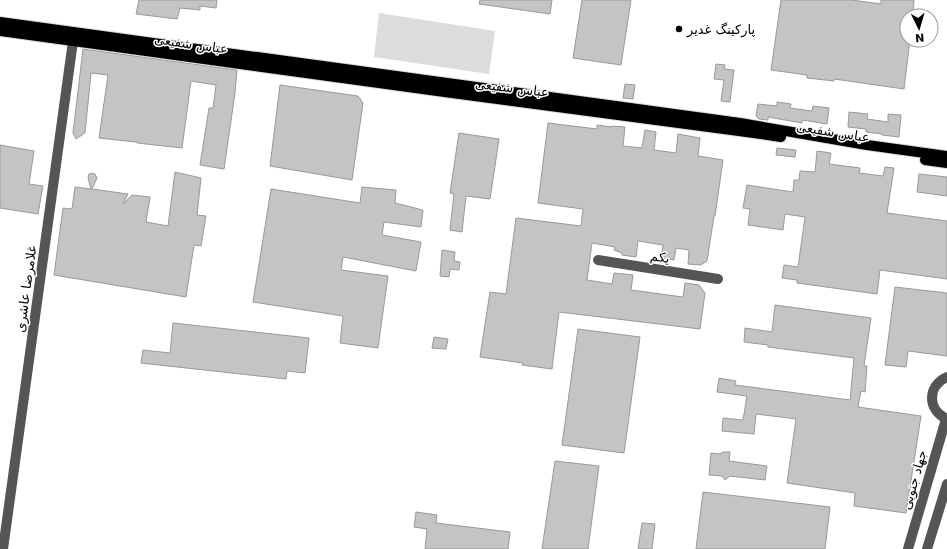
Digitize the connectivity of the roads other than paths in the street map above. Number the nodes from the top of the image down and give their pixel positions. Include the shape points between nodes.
1 (0, 22) edge
2 (0, 31) edge
3 (74, 36) junction
4 (947, 156) edge
5 (947, 163) edge
6 (598, 260) dead end
7 (718, 279) dead end
8 (947, 377) edge
9 (946, 419) edge
10 (947, 484) edge
11 (3, 549) edge
12 (908, 549) edge
13 (927, 549) edge

1 - 3 main road
2 - 3 main road
3 - 4 main road, عباس شفیعی via 740,123
3 - 5 main road, عباس شفیعی
3 - 11 street, غلامرضا عاشری
6 - 7 street, یکم
8 - 9 street via 934,388 932,394 936,411
9 - 12 street, جهاد جنوبی
10 - 13 street

